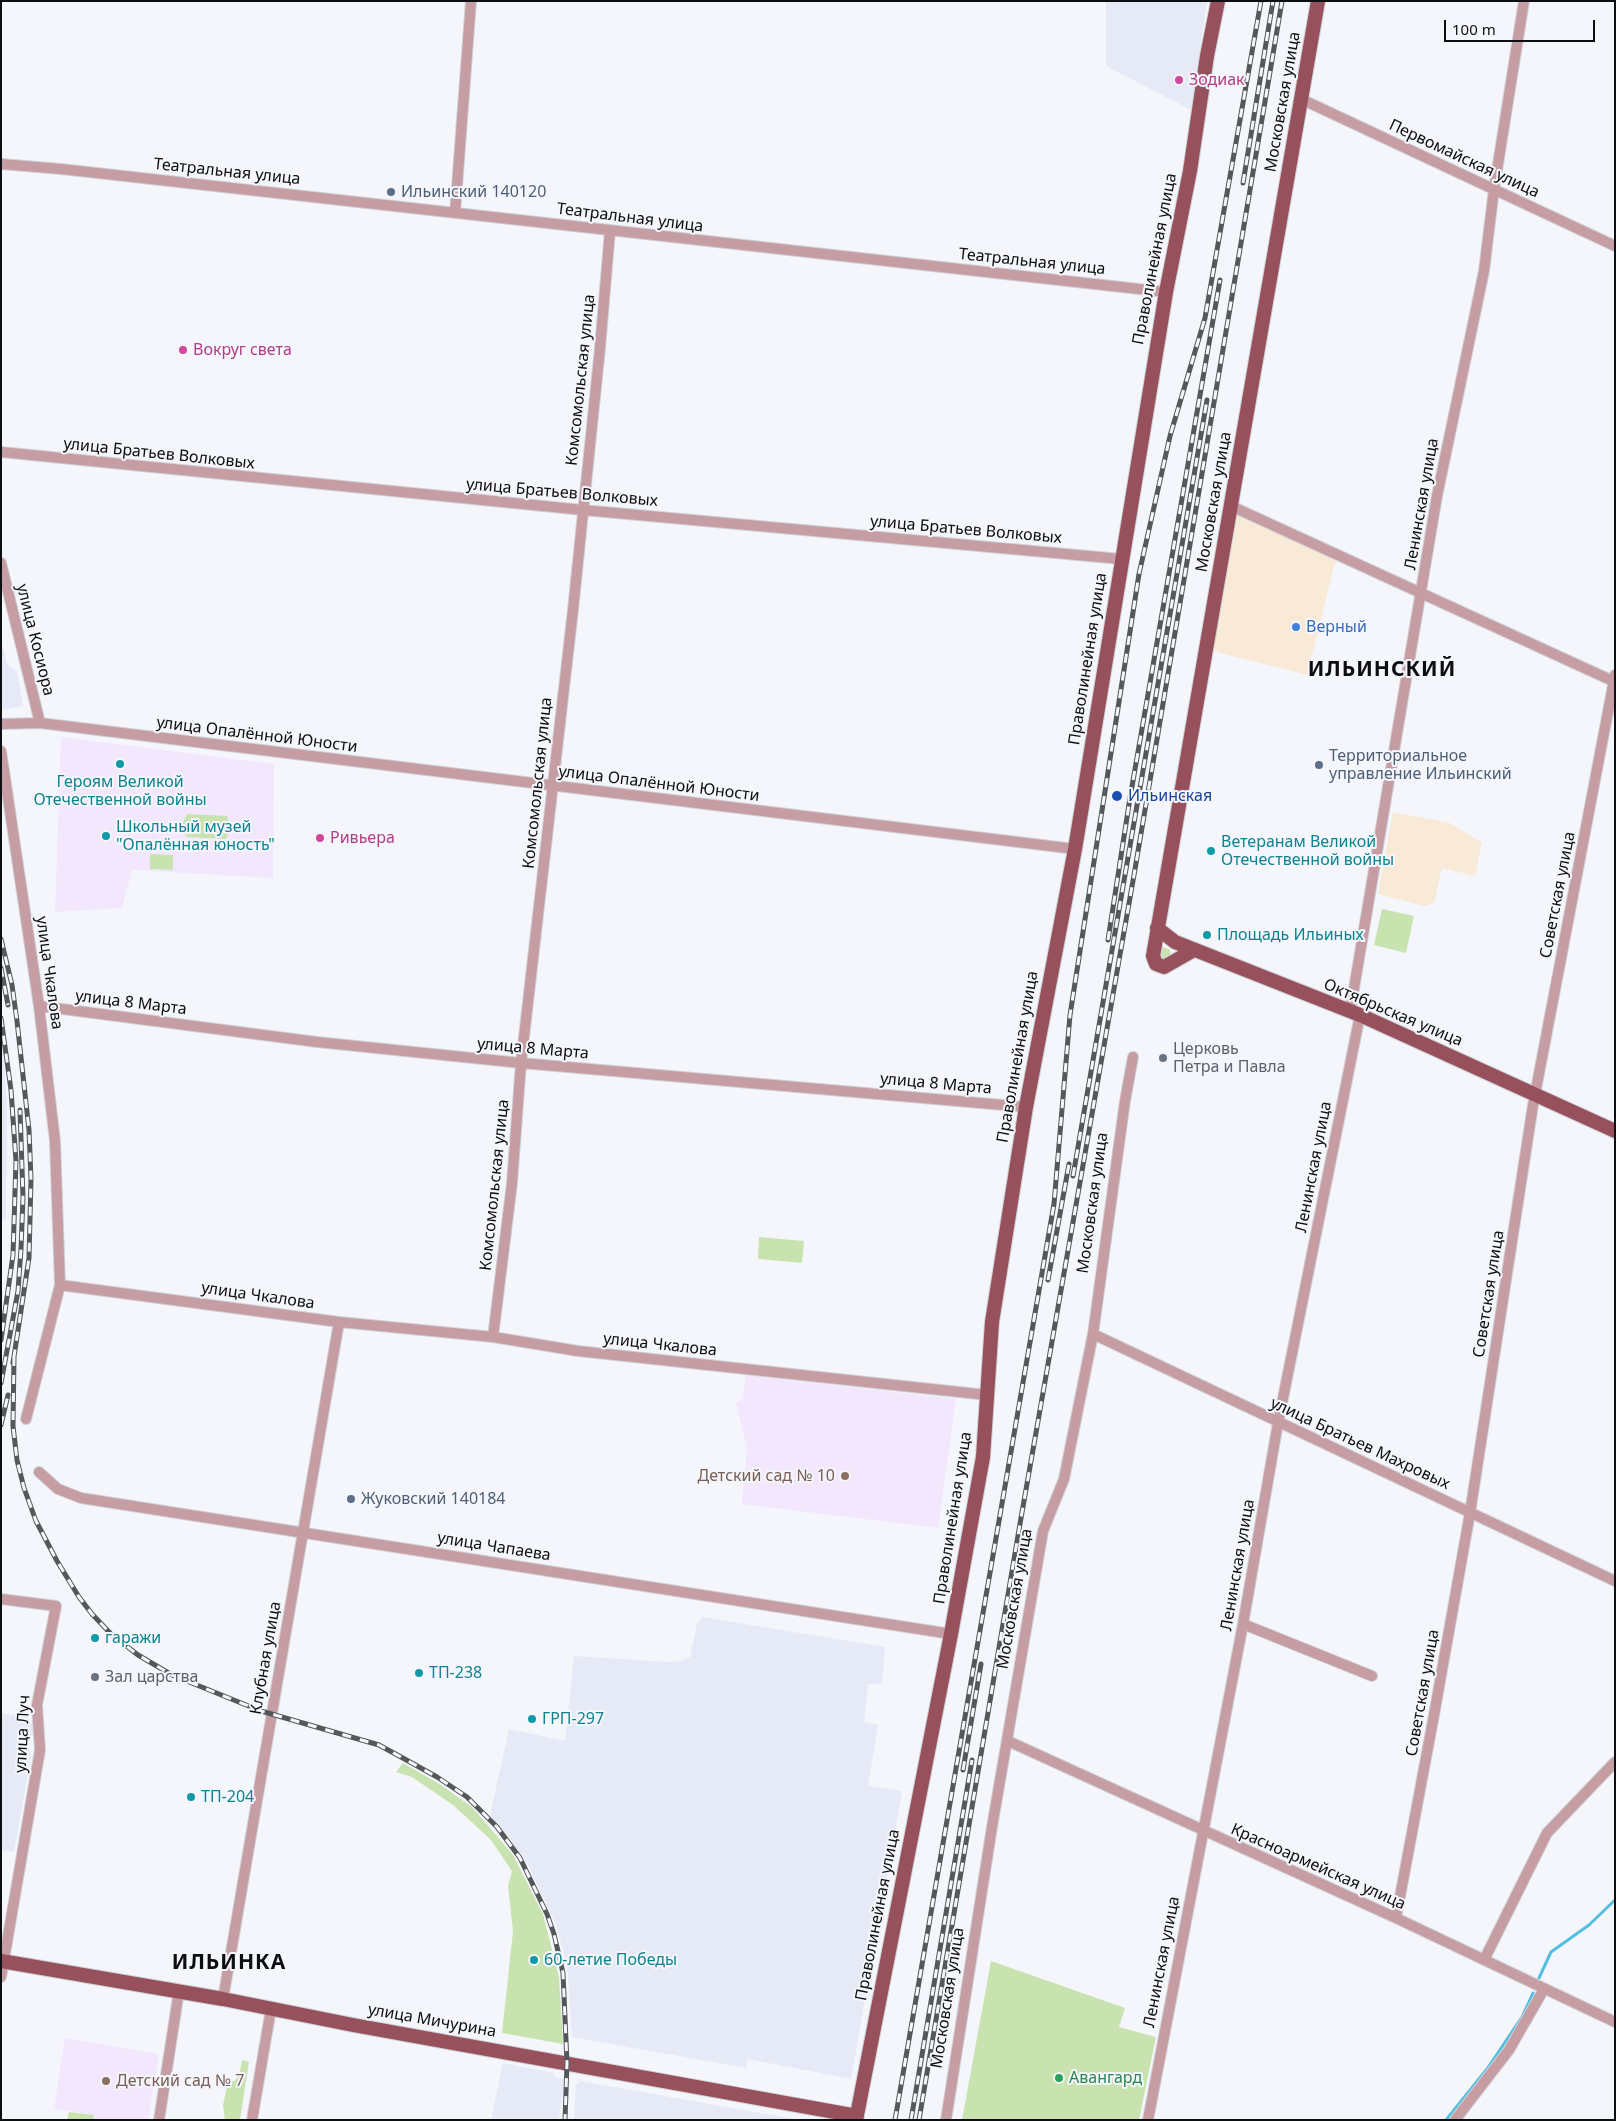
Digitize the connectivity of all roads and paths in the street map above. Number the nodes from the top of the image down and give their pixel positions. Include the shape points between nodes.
1 (471, 1) edge
2 (1218, 1) edge
3 (1318, 1) edge
4 (1524, 1) edge
5 (1301, 99) junction
6 (1, 164) edge
7 (1494, 189) junction
8 (455, 212) junction
9 (610, 231) junction
10 (1615, 246) edge
11 (1166, 292) junction
12 (1, 452) edge
13 (1231, 506) junction
14 (583, 510) junction
15 (1121, 560) junction
16 (1, 563) edge
17 (1422, 594) junction
18 (1614, 679) edge
19 (40, 723) junction
20 (1, 724) edge
21 (1, 751) edge
22 (553, 787) junction
23 (1075, 849) junction
24 (1158, 928) junction
25 (1194, 950) junction
26 (39, 1006) junction
27 (1355, 1014) junction
28 (1133, 1057) dead end
29 (522, 1063) junction
30 (1535, 1095) junction
31 (1026, 1107) junction
32 (1615, 1131) edge
33 (60, 1285) junction
34 (339, 1322) junction
35 (1093, 1334) junction
36 (493, 1337) junction
37 (987, 1395) junction
38 (26, 1419) dead end
39 (1278, 1423) junction
40 (39, 1472) dead end
41 (1470, 1513) junction
42 (303, 1532) junction
43 (1615, 1581) edge
44 (1, 1599) edge
45 (1243, 1624) junction
46 (951, 1634) junction
47 (1372, 1676) dead end
48 (1008, 1741) junction
49 (1615, 1762) edge
50 (1202, 1831) junction
51 (1396, 1918) junction
52 (1484, 1960) junction
53 (3, 1961) edge
54 (1, 1977) edge
55 (1544, 1989) junction
56 (179, 1991) junction
57 (223, 1999) junction
58 (272, 2009) junction
59 (1615, 2022) edge
60 (856, 2118) edge
61 (158, 2120) edge
62 (252, 2120) edge
63 (946, 2120) edge
64 (1148, 2120) edge
65 (1455, 2120) edge

1 - 8 street
2 - 11 main road, Праволинейная улица
3 - 5 main road, Московская улица
4 - 7 street, Ленинская улица
5 - 7 street, Первомайская улица
5 - 13 main road, Московская улица
6 - 8 street, Театральная улица
7 - 10 street, Первомайская улица
7 - 17 street, Ленинская улица via 1484,271 1437,496
8 - 9 street, Театральная улица
9 - 11 street, Театральная улица
9 - 14 street, Комсомольская улица
11 - 15 main road, Праволинейная улица
12 - 14 street, улица Братьев Волковых
13 - 17 street
13 - 24 main road, Московская улица
14 - 15 street, улица Братьев Волковых
14 - 22 street, Комсомольская улица
15 - 23 main road, Праволинейная улица
16 - 19 street, улица Косиора
17 - 18 street
17 - 27 street, Ленинская улица via 1411,644
18 - 30 street, Советская улица
19 - 20 street, улица Опалённой Юности
19 - 22 street, улица Опалённой Юности
21 - 26 street, улица Чкалова
22 - 23 street, улица Опалённой Юности
22 - 29 street, Комсомольская улица
23 - 31 main road, Праволинейная улица
24 - 25 main road, Октябрьская улица via 1175,942
24 - 25 main road, Московская улица via 1152,956 1156,964 1168,966
25 - 27 main road, Октябрьская улица
26 - 29 street, улица 8 Марта via 317,1042
26 - 33 street, улица Чкалова via 55,1141
27 - 30 main road, Октябрьская улица
27 - 39 street, Ленинская улица
28 - 35 street, Московская улица
29 - 31 street, улица 8 Марта
29 - 36 street, Комсомольская улица via 512,1183
30 - 32 main road, Октябрьская улица
30 - 41 street, Советская улица
31 - 37 main road, Праволинейная улица via 992,1322
33 - 34 street, улица Чкалова
33 - 38 street
34 - 36 street, улица Чкалова
34 - 42 street, Клубная улица
35 - 39 street, улица Братьев Махровых
35 - 48 street, Московская улица via 1064,1479 1043,1531
36 - 37 street, улица Чкалова via 578,1351
37 - 46 main road, Праволинейная улица via 984,1457
39 - 41 street, улица Братьев Махровых
39 - 45 street, Ленинская улица
40 - 42 street, улица Чапаева via 58,1488 79,1497
41 - 43 street, улица Братьев Махровых
41 - 51 street, Советская улица
42 - 46 street, улица Чапаева
42 - 57 street, Клубная улица
44 - 53 street, улица Луч via 56,1606 37,1705 40,1750
45 - 47 street
45 - 50 street, Ленинская улица
46 - 60 main road, Праволинейная улица
48 - 50 street, Красноармейская улица
48 - 63 street, Московская улица
49 - 52 street via 1547,1833
50 - 51 street, Красноармейская улица
50 - 64 street, Ленинская улица
51 - 52 street, Красноармейская улица
52 - 55 street, Красноармейская улица
53 - 54 street, улица Луч
53 - 56 main road, улица Мичурина
55 - 59 street, Красноармейская улица
55 - 65 street via 1509,2050
56 - 57 main road, улица Мичурина
56 - 61 street
57 - 58 main road, улица Мичурина
58 - 60 main road, улица Мичурина
58 - 62 street

